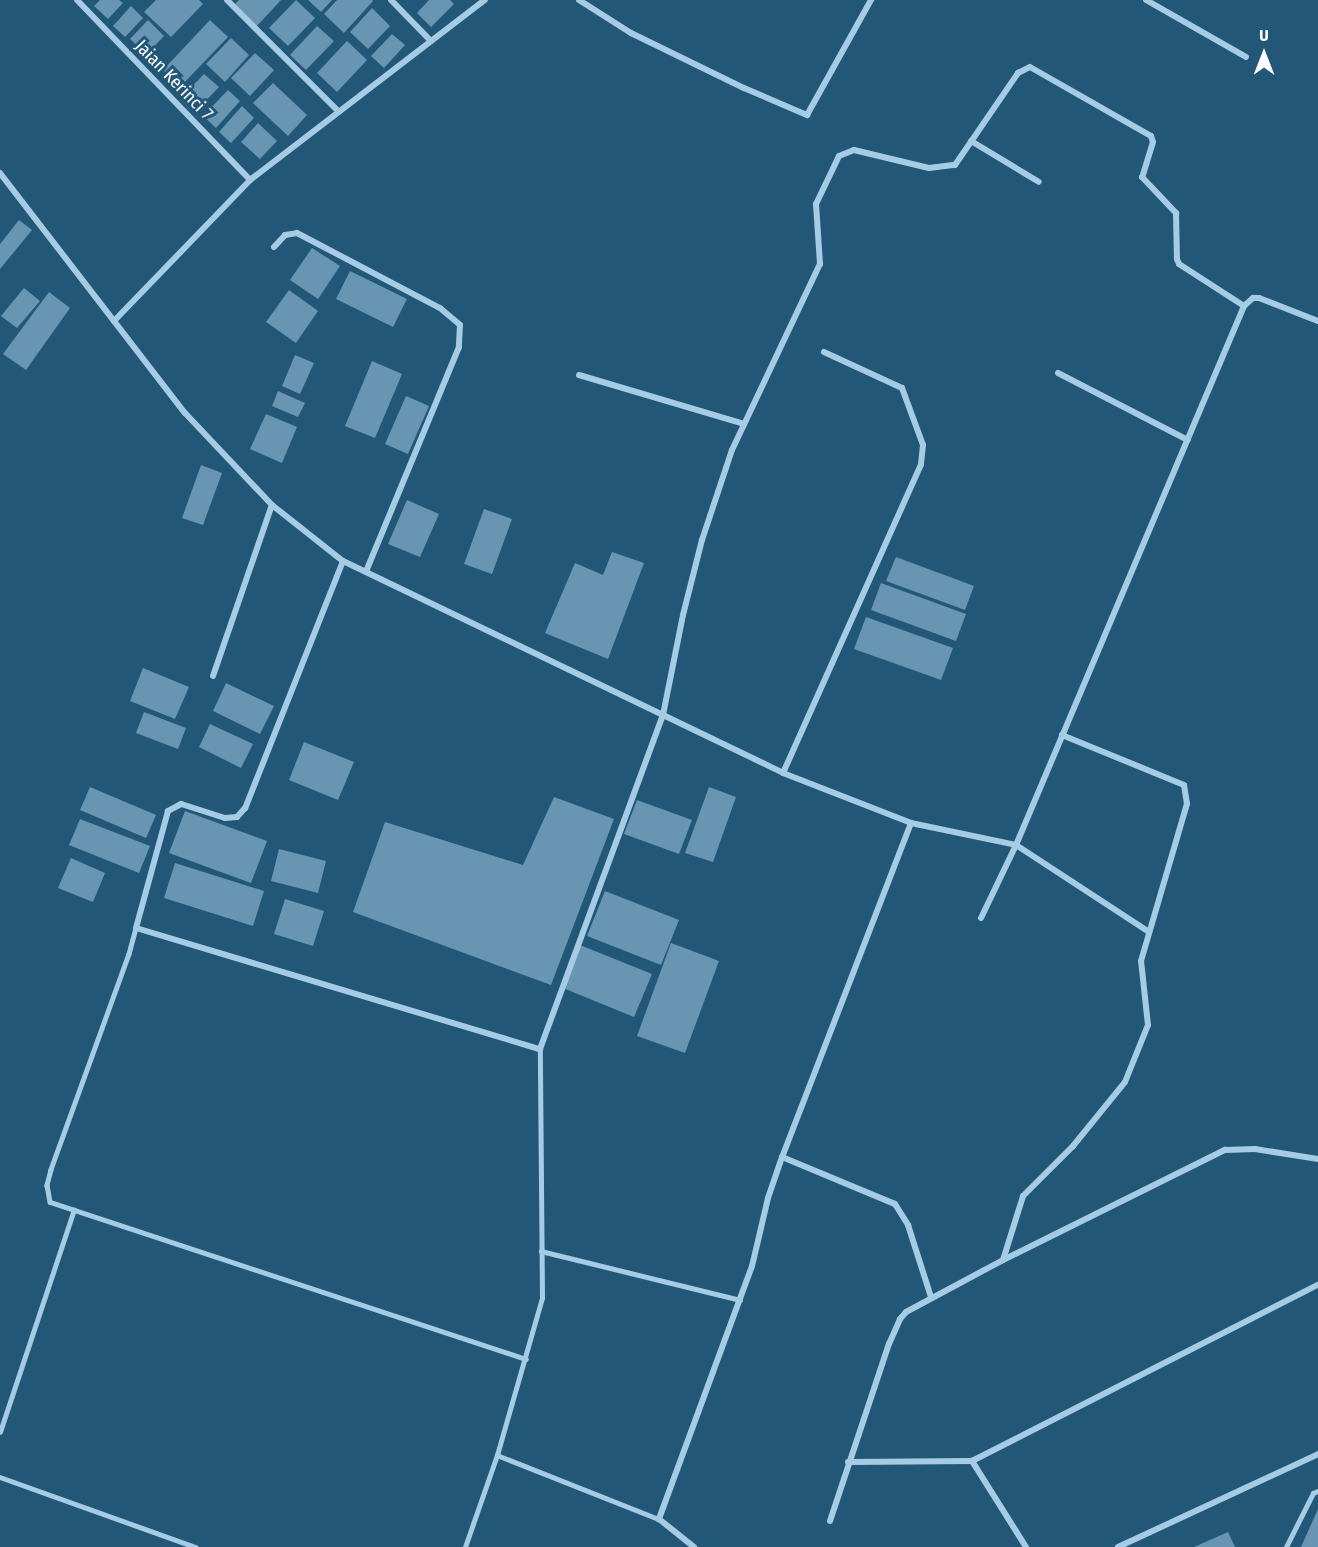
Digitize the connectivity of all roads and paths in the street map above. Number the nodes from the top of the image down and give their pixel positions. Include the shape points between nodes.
1 (77, 0) edge
2 (227, 0) edge
3 (391, 0) edge
4 (485, 0) edge
5 (579, 0) edge
6 (871, 0) edge
7 (1146, 0) edge
8 (431, 41) junction
9 (1246, 57) dead end
10 (339, 112) junction
11 (971, 141) junction
12 (0, 173) edge
13 (250, 180) junction
14 (1039, 182) dead end
15 (274, 247) dead end
16 (1244, 306) junction
17 (114, 321) junction
18 (1318, 321) edge
19 (824, 352) dead end
20 (1058, 373) dead end
21 (579, 375) dead end
22 (744, 424) junction
23 (1188, 440) junction
24 (272, 505) junction
25 (343, 561) junction
26 (366, 572) junction
27 (213, 676) dead end
28 (663, 716) junction
29 (1062, 735) junction
30 (783, 773) junction
31 (911, 823) junction
32 (1016, 845) junction
33 (981, 918) dead end
34 (136, 928) junction
35 (1149, 933) junction
36 (540, 1049) junction
37 (782, 1157) junction
38 (1318, 1159) edge
39 (74, 1209) junction
40 (542, 1251) junction
41 (1003, 1260) junction
42 (1318, 1285) edge
43 (931, 1297) junction
44 (740, 1300) junction
45 (526, 1359) junction
46 (0, 1432) edge
47 (1318, 1454) edge
48 (497, 1455) junction
49 (972, 1461) junction
50 (848, 1462) junction
51 (0, 1477) edge
52 (1318, 1491) edge
53 (660, 1519) junction
54 (830, 1521) dead end
55 (196, 1547) edge
56 (465, 1547) edge
57 (694, 1547) edge
58 (1026, 1547) edge
59 (1118, 1547) edge
60 (1286, 1547) edge

1 - 13 street, Jaian Kerinci 7
2 - 10 street
3 - 8 street
4 - 8 street
5 - 6 street via 631,33 807,115
7 - 9 street
8 - 10 street
10 - 13 street
11 - 14 street
11 - 16 street via 1017,73 1028,67 1151,136 1153,142 1143,177 1176,213 1179,264
11 - 22 street via 955,165 942,168 854,150 840,156 816,204 820,264
12 - 17 street
13 - 17 street
15 - 26 street via 285,235 297,233 440,308 460,325 459,347
16 - 18 street via 1258,298
16 - 23 street
17 - 24 street via 185,413
19 - 30 street via 902,388 923,445 921,464
20 - 23 street
21 - 22 street
22 - 28 street via 702,540
23 - 29 street
24 - 25 street
24 - 27 street
25 - 26 street
25 - 34 street via 245,808 237,817 225,818 181,804 168,811
26 - 28 street
28 - 30 street
28 - 36 street
29 - 32 street
29 - 35 street via 1184,785 1187,804
30 - 31 street
31 - 32 street
31 - 37 street
32 - 33 street
32 - 35 street
34 - 36 street
34 - 39 lane via 47,1185 50,1202
35 - 41 street via 1141,961 1148,1025 1125,1082 1072,1146 1023,1196
36 - 40 lane
37 - 43 street via 895,1204 908,1225
37 - 44 street
38 - 41 street via 1255,1149 1225,1150
39 - 45 lane
39 - 46 lane
40 - 44 lane
40 - 45 lane via 542,1298
41 - 43 street
42 - 49 street
43 - 50 street via 900,1319
44 - 53 street
45 - 48 lane
47 - 59 street
48 - 53 lane
48 - 56 lane
49 - 50 street
49 - 58 street
50 - 54 street
51 - 55 lane
52 - 60 lane via 1312,1493
53 - 57 street

